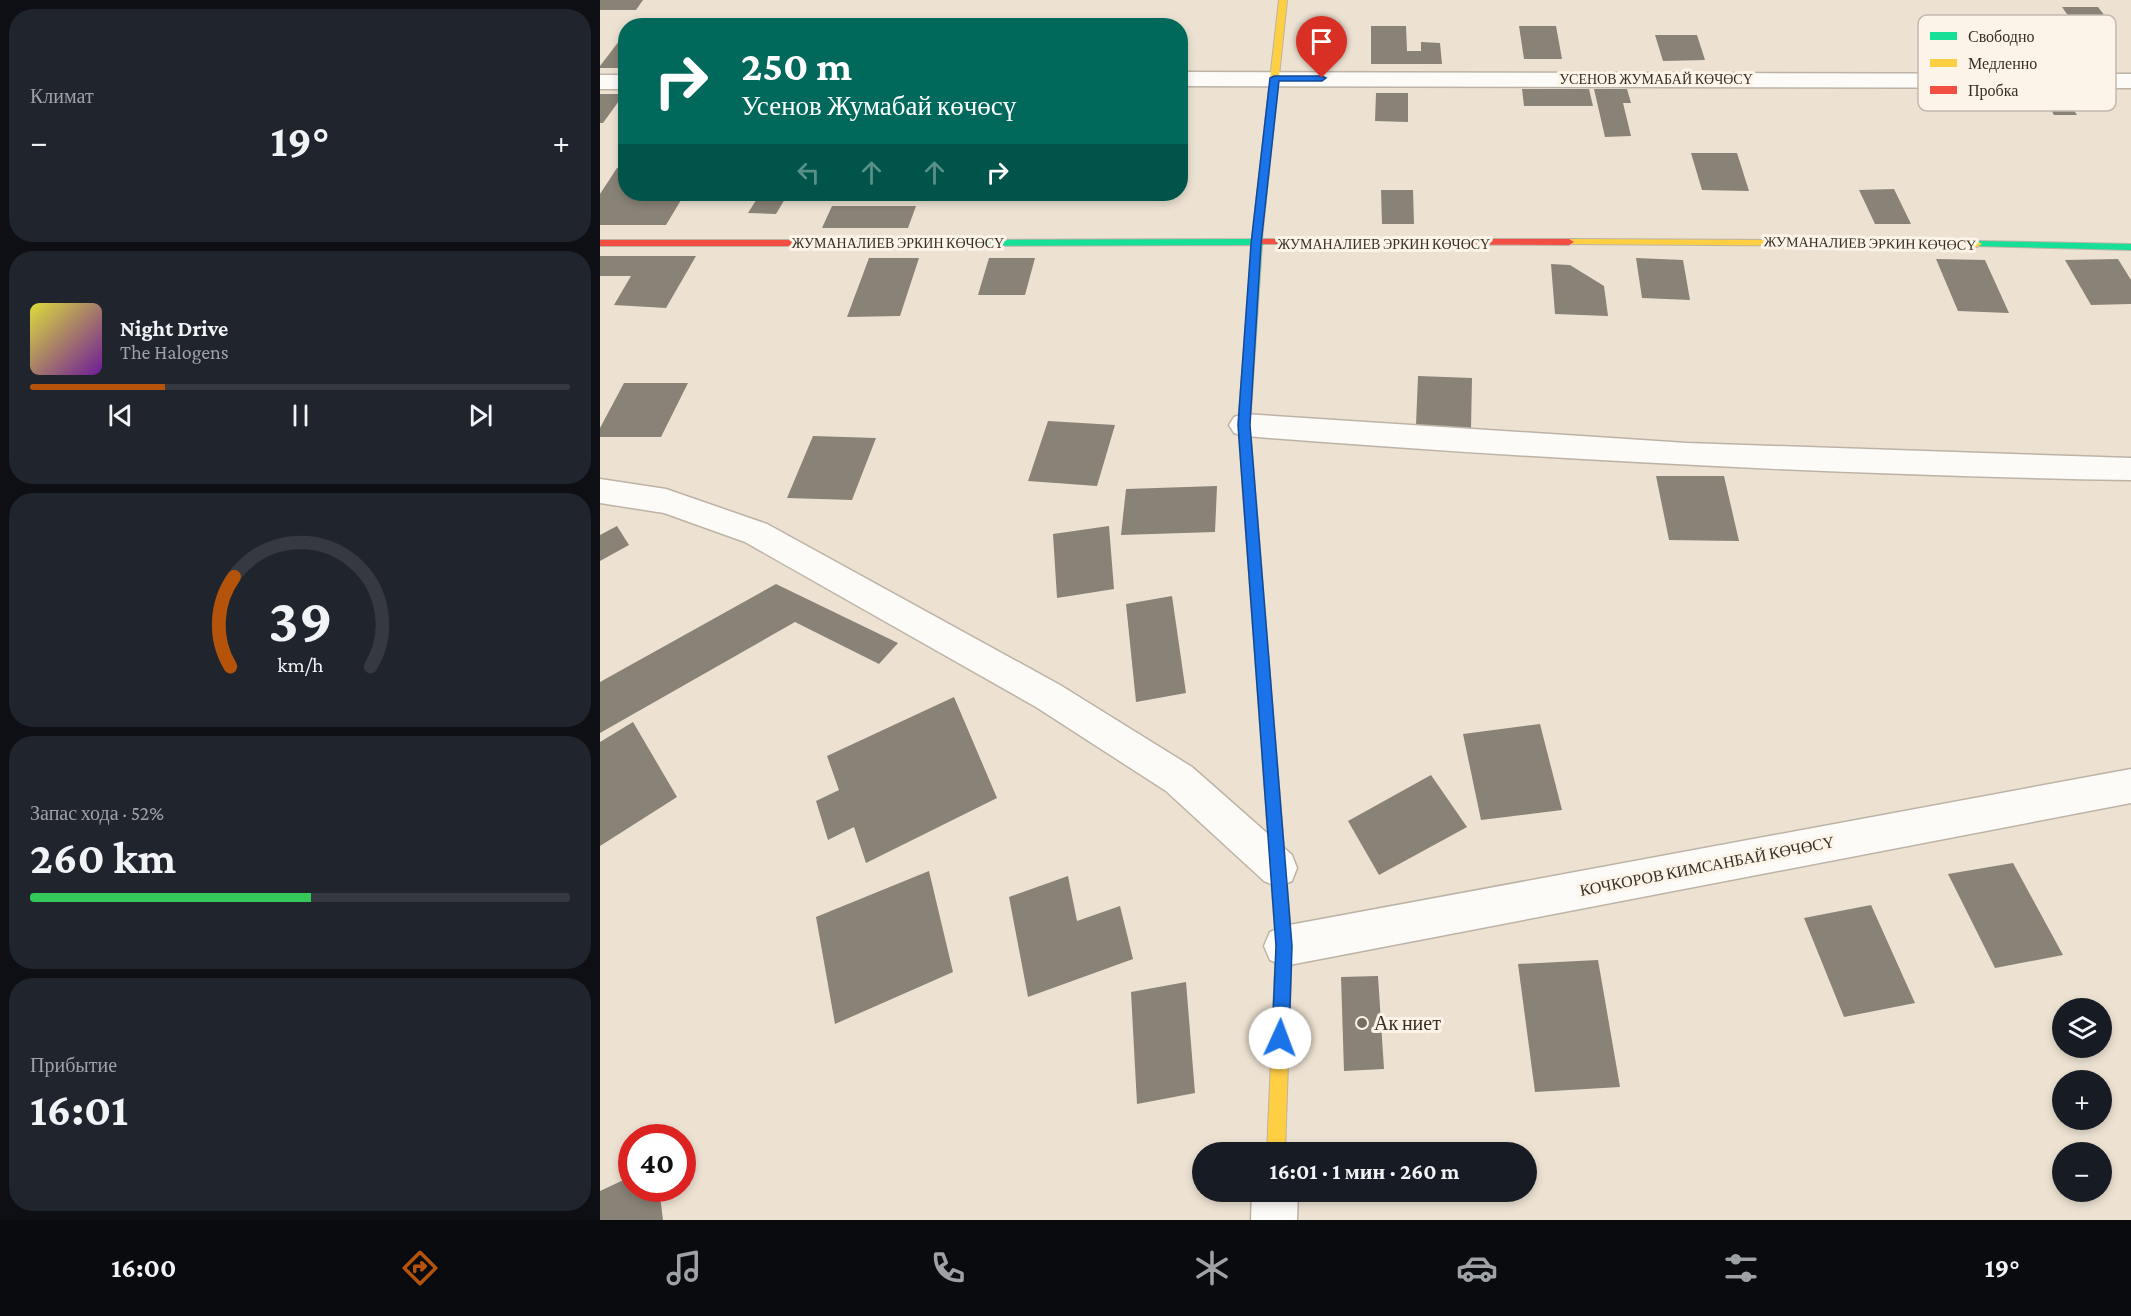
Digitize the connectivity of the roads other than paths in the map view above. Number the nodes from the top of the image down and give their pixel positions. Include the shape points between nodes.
1 (1283, 0) edge
2 (1274, 78) junction
3 (1188, 79) edge
4 (1918, 80) edge
5 (2116, 81) edge
6 (2131, 81) edge
7 (600, 82) edge
8 (618, 82) edge
9 (600, 243) edge
10 (1256, 244) junction
11 (2131, 247) edge
12 (1244, 425) junction
13 (2131, 469) edge
14 (600, 491) edge
15 (2131, 786) edge
16 (1278, 867) junction
17 (1284, 946) junction
18 (1276, 1142) edge
19 (1275, 1202) edge
20 (1274, 1220) edge

1 - 2 street
2 - 3 street, УСЕНОВ ЖУМАБАЙ КӨЧӨСҮ
2 - 4 street, УСЕНОВ ЖУМАБАЙ КӨЧӨСҮ
2 - 10 street
5 - 6 street, УСЕНОВ ЖУМАБАЙ КӨЧӨСҮ
7 - 8 street
9 - 10 street, ЖУМАНАЛИЕВ ЭРКИН КӨЧӨСҮ
10 - 11 street, ЖУМАНАЛИЕВ ЭРКИН КӨЧӨСҮ via 1838,242
10 - 12 street
12 - 13 street via 1500,446
12 - 16 street
14 - 16 street via 666,501 756,533 1048,696 1168,772
15 - 17 street, КОЧКОРОВ КИМСАНБАЙ КӨЧӨСҮ
16 - 17 street
17 - 18 street
19 - 20 street

